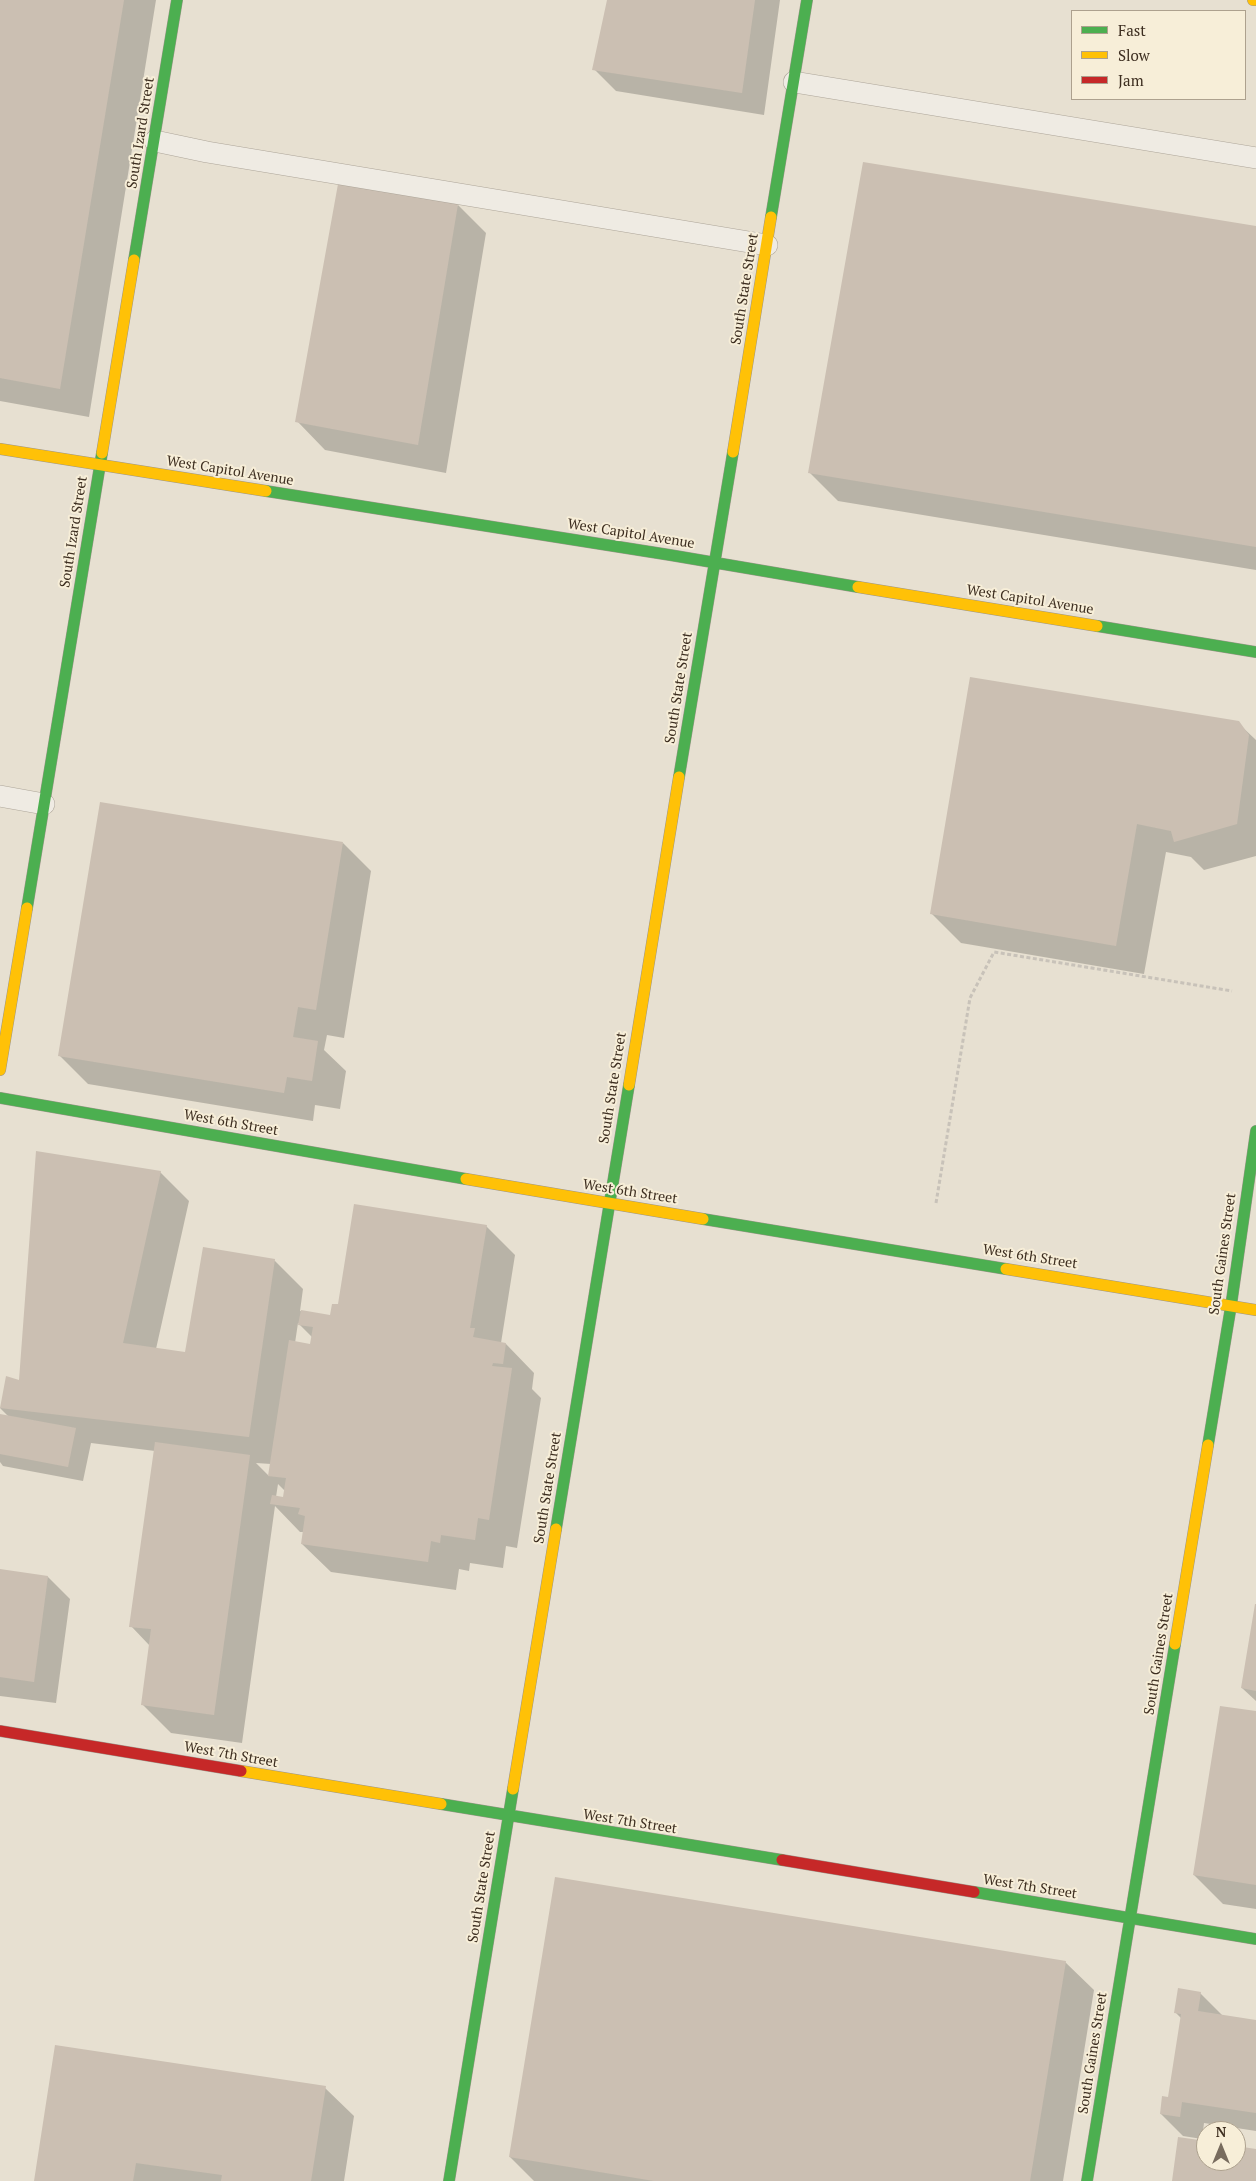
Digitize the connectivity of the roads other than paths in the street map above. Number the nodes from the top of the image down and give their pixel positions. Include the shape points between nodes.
1 (177, 0) edge
2 (807, 0) edge
3 (794, 82) junction
4 (155, 141) junction
5 (1256, 158) edge
6 (767, 245) junction
7 (0, 449) edge
8 (101, 466) junction
9 (715, 564) junction
10 (1256, 652) edge
11 (0, 796) edge
12 (44, 804) junction
13 (0, 1070) edge
14 (0, 1098) edge
15 (1256, 1131) edge
16 (610, 1203) junction
17 (1231, 1306) junction
18 (1256, 1310) edge
19 (0, 1731) edge
20 (509, 1817) junction
21 (1130, 1919) junction
22 (1256, 1939) edge
23 (449, 2181) edge
24 (1087, 2181) edge

1 - 4 street, South Izard Street
2 - 3 street, South State Street
3 - 5 lane
3 - 6 street, South State Street
4 - 6 lane via 227,156
4 - 8 street, South Izard Street
6 - 9 street, South State Street
7 - 8 street, West Capitol Avenue
8 - 9 street, West Capitol Avenue
8 - 12 street, South Izard Street
9 - 10 street, West Capitol Avenue
9 - 16 street, South State Street
11 - 12 lane
12 - 13 street, South Izard Street
14 - 16 street, West 6th Street
15 - 17 street, South Gaines Street
16 - 17 street, West 6th Street
16 - 20 street, South State Street
17 - 18 street, West 6th Street
17 - 21 street, South Gaines Street
19 - 20 street, West 7th Street
20 - 21 street, West 7th Street
20 - 23 street, South State Street
21 - 22 street, West 7th Street
21 - 24 street, South Gaines Street

